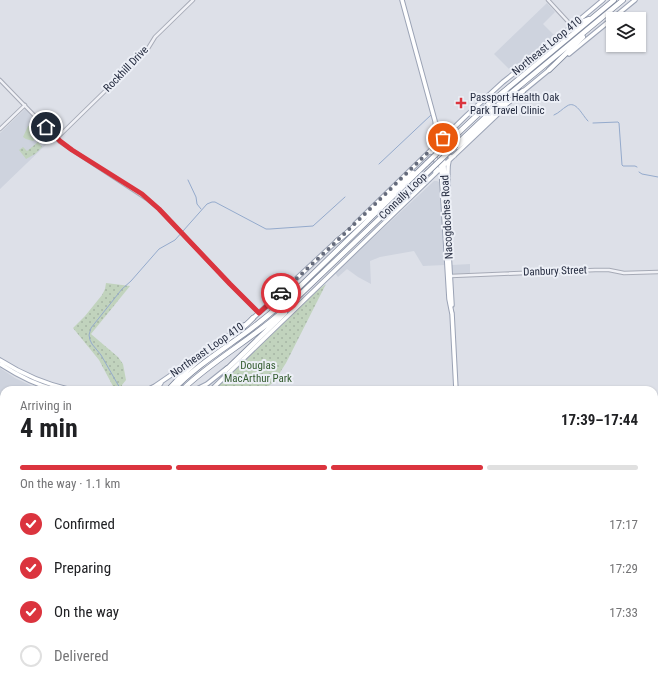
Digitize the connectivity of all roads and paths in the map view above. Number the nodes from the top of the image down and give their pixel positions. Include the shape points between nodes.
1 (193, 0) edge
2 (402, 0) edge
3 (548, 0) edge
4 (604, 0) edge
5 (614, 0) edge
6 (624, 0) edge
7 (634, 0) edge
8 (609, 12) edge
9 (606, 15) edge
10 (606, 15) edge
11 (594, 17) junction
12 (572, 26) junction
13 (550, 44) junction
14 (549, 70) junction
15 (0, 80) edge
16 (523, 91) junction
17 (25, 105) junction
18 (435, 121) junction
19 (0, 129) edge
20 (439, 130) junction
21 (449, 133) junction
22 (56, 138) junction
23 (440, 141) junction
24 (456, 146) junction
25 (429, 152) junction
26 (455, 156) junction
27 (450, 160) junction
28 (427, 163) junction
29 (444, 165) junction
30 (441, 168) junction
31 (433, 176) junction
32 (442, 181) junction
33 (446, 196) junction
34 (337, 241) junction
35 (658, 272) edge
36 (450, 276) junction
37 (314, 283) junction
38 (259, 313) junction
39 (452, 314) junction
40 (253, 318) junction
41 (263, 340) junction
42 (0, 360) edge
43 (0, 364) edge
44 (226, 370) junction
45 (161, 382) junction
46 (45, 386) edge
47 (55, 386) edge
48 (154, 386) edge
49 (159, 386) edge
50 (174, 386) edge
51 (175, 386) edge
52 (187, 386) edge
53 (203, 386) edge
54 (215, 386) edge
55 (456, 386) edge

1 - 22 street, Rockhill Drive via 155,37 147,50
2 - 18 main road, Nacogdoches Road
3 - 12 street
4 - 12 main road, Northeast Loop 410
5 - 11 highway, Connally Loop
6 - 8 highway, Connally Loop
7 - 14 main road, Northeast Loop 410
9 - 14 highway
10 - 24 highway, Connally Loop via 511,93
11 - 13 highway via 582,22
11 - 28 highway, Connally Loop, bridge via 491,102
12 - 13 main road, Northeast Loop 410
13 - 21 main road, Northeast Loop 410 via 503,82
14 - 16 main road, Northeast Loop 410
15 - 17 street
16 - 24 highway
16 - 26 main road, Northeast Loop 410
17 - 19 street
17 - 22 street
18 - 20 main road, Nacogdoches Road
18 - 23 main road, Nacogdoches Road
20 - 21 main road
20 - 23 main road, Nacogdoches Road
21 - 23 main road, Northeast Loop 410
21 - 26 main road via 446,140 448,155
22 - 38 street via 159,209
23 - 25 main road, Northeast Loop 410
23 - 29 main road, Nacogdoches Road
23 - 30 main road, Nacogdoches Road
24 - 37 highway, Connally Loop, bridge
25 - 31 main road via 435,154 437,167
25 - 34 main road, Northeast Loop 410
26 - 27 main road, Northeast Loop 410
27 - 29 main road, Northeast Loop 410
27 - 33 main road
28 - 34 highway via 404,180
28 - 51 highway, Connally Loop via 267,317
29 - 30 main road, Northeast Loop 410
29 - 33 main road, Nacogdoches Road
30 - 31 main road, Northeast Loop 410
30 - 32 main road, Nacogdoches Road
31 - 32 main road
31 - 41 main road, Northeast Loop 410
32 - 39 main road, Nacogdoches Road
33 - 36 main road, Nacogdoches Road
34 - 38 main road, Northeast Loop 410
35 - 36 street, Danbury Street via 624,273 595,270
36 - 39 main road, Nacogdoches Road
37 - 44 highway
37 - 52 highway, Connally Loop via 270,322 212,364
38 - 40 main road, Northeast Loop 410
39 - 55 main road, Nacogdoches Road
40 - 45 main road, Northeast Loop 410
40 - 50 highway via 194,364
41 - 44 main road
41 - 54 main road, Northeast Loop 410
42 - 47 main road via 34,379
43 - 46 main road
44 - 53 main road
45 - 48 main road, Northeast Loop 410
45 - 49 main road

